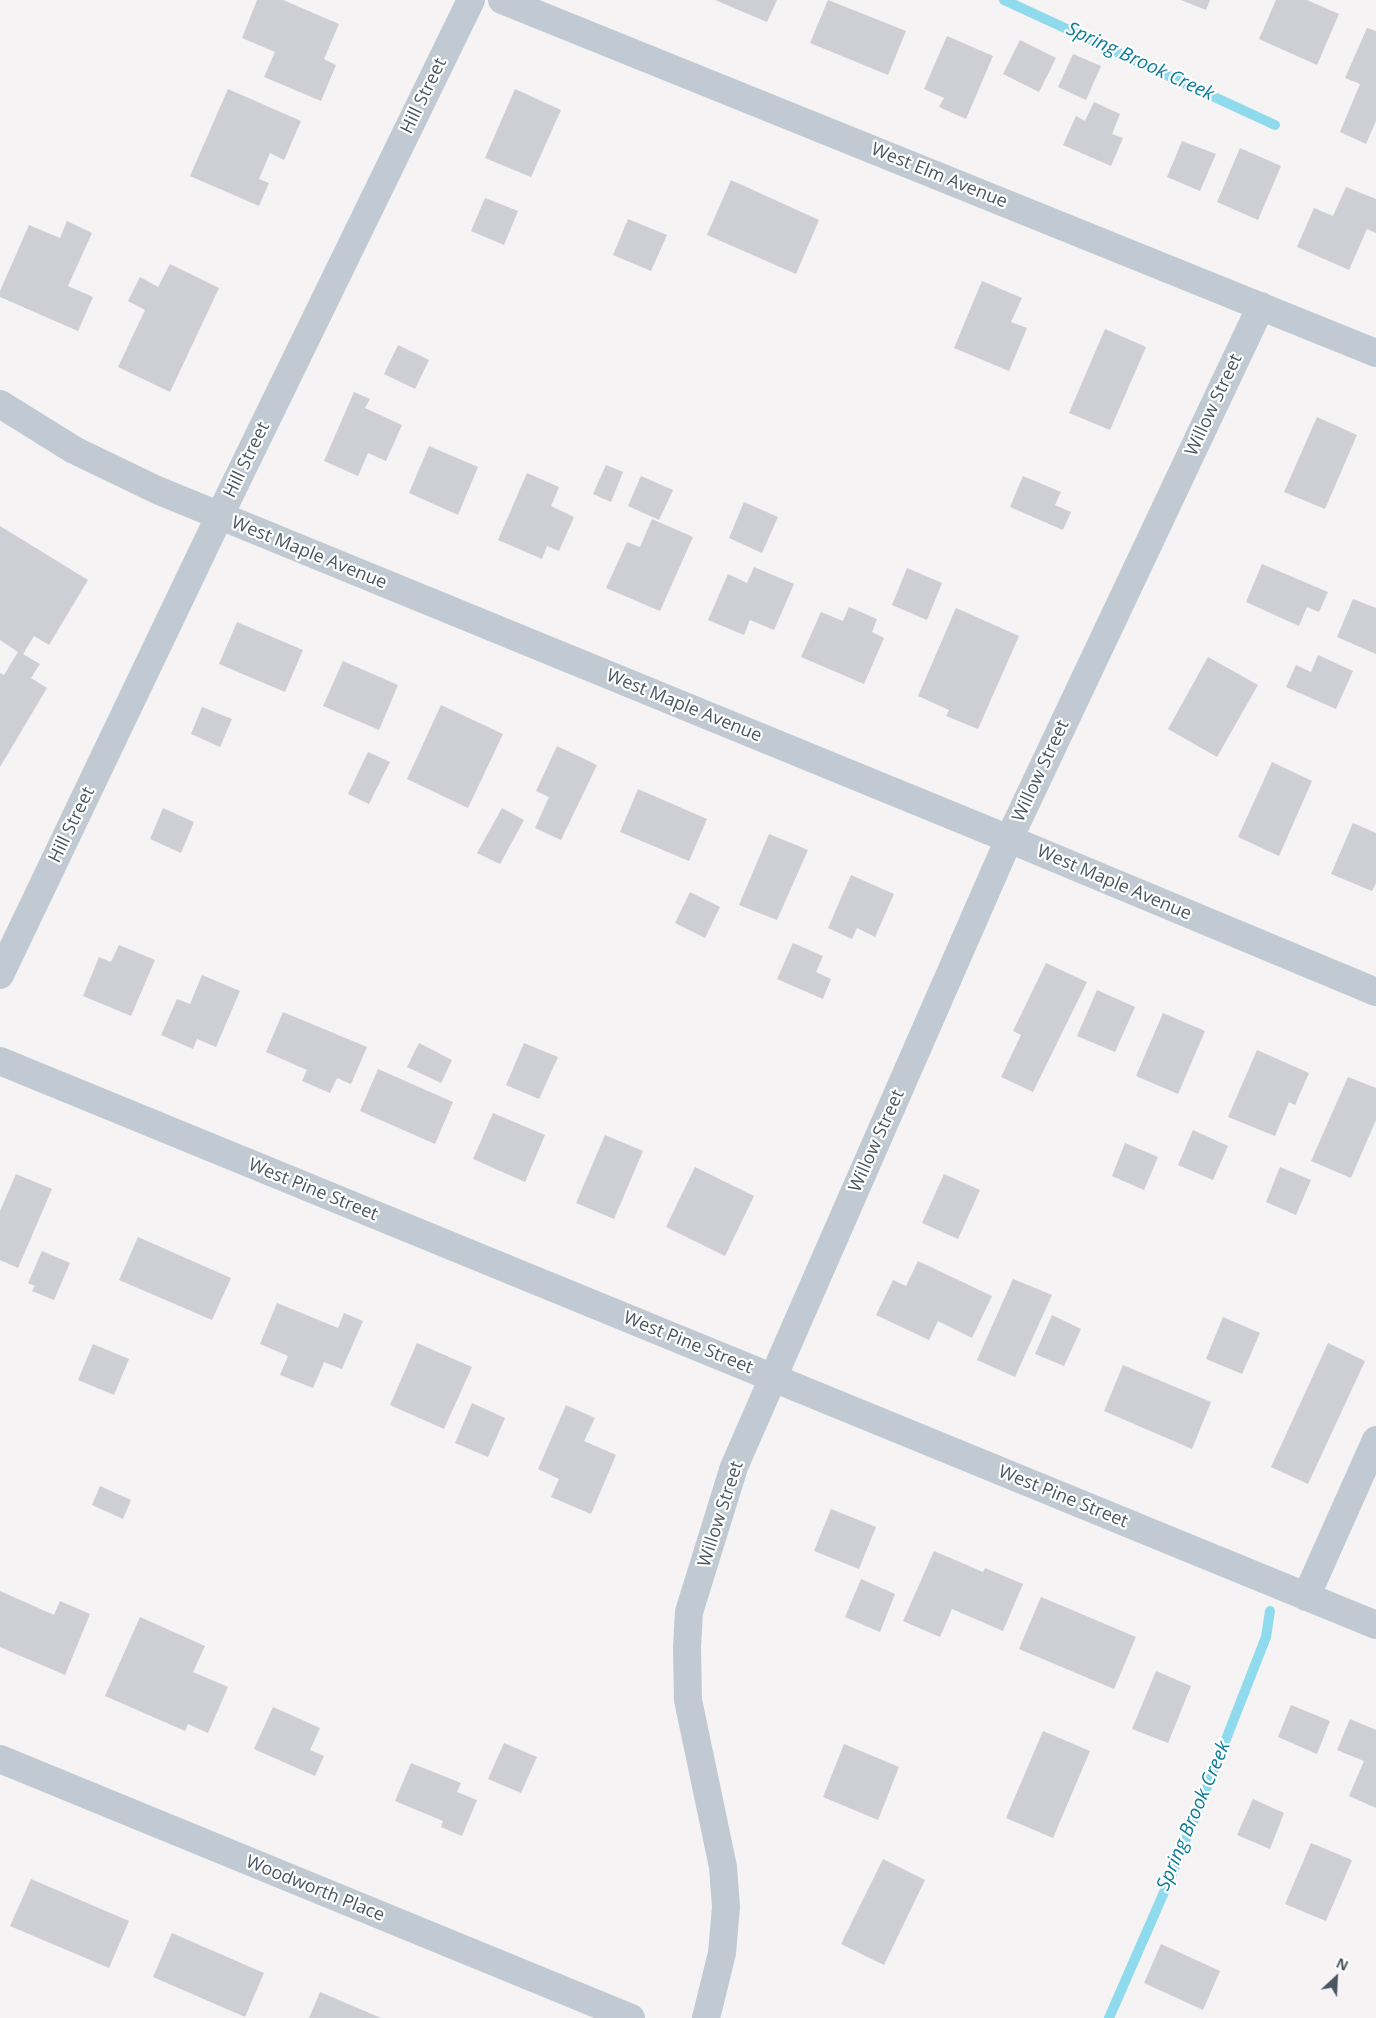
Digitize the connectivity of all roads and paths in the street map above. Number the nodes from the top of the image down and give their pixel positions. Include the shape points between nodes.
1 (470, 0) edge
2 (502, 0) edge
3 (1261, 306) junction
4 (1376, 353) edge
5 (0, 404) edge
6 (219, 517) junction
7 (1009, 839) junction
8 (0, 975) edge
9 (1376, 992) edge
10 (0, 1061) edge
11 (774, 1378) junction
12 (1376, 1440) edge
13 (1306, 1597) junction
14 (1376, 1625) edge
15 (0, 1760) edge
16 (631, 2018) edge
17 (706, 2018) edge

1 - 6 street, Hill Street
2 - 3 street, West Elm Avenue
3 - 4 street, West Elm Avenue
3 - 7 street, Willow Street
5 - 6 street, West Maple Avenue via 74,450
6 - 7 street, West Maple Avenue
6 - 8 street, Hill Street
7 - 9 street, West Maple Avenue
7 - 11 street, Willow Street
10 - 11 street, West Pine Street
11 - 13 street, West Pine Street
11 - 17 street, Willow Street via 734,1467 689,1612 688,1700 723,1866 726,1907 722,1953
12 - 13 street
13 - 14 street, West Pine Street
15 - 16 street, Woodworth Place

